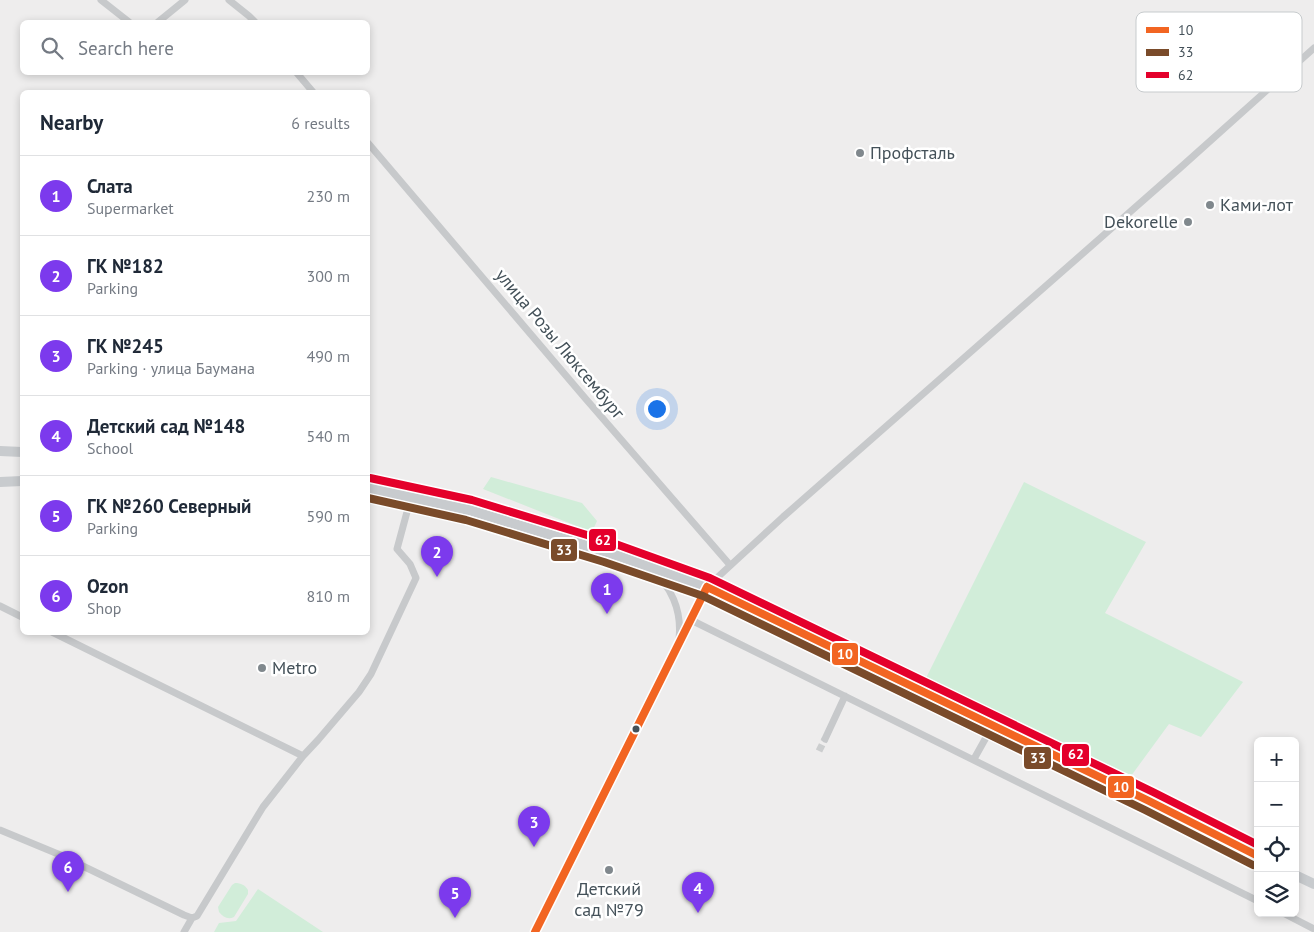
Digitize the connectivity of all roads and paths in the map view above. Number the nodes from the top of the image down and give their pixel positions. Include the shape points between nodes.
1 (101, 0) edge
2 (185, 0) edge
3 (229, 0) edge
4 (126, 20) edge
5 (160, 20) edge
6 (253, 20) edge
7 (1314, 48) edge
8 (1302, 59) edge
9 (299, 75) edge
10 (311, 90) edge
11 (1265, 92) edge
12 (370, 145) edge
13 (0, 451) edge
14 (20, 452) edge
15 (20, 481) edge
16 (0, 482) edge
17 (370, 488) edge
18 (412, 497) junction
19 (634, 561) junction
20 (730, 565) junction
21 (707, 586) junction
22 (0, 606) edge
23 (20, 616) edge
24 (691, 620) junction
25 (58, 635) edge
26 (678, 644) junction
27 (845, 696) junction
28 (993, 725) junction
29 (825, 739) tunnel mouth
30 (303, 756) junction
31 (974, 759) junction
32 (0, 830) edge
33 (1254, 854) edge
34 (1299, 877) edge
35 (1314, 884) edge
36 (1254, 899) edge
37 (1291, 917) edge
38 (192, 918) junction
39 (1314, 928) edge
40 (184, 932) edge
41 (535, 932) edge

1 - 4 street
2 - 5 street
3 - 6 street
7 - 8 street
9 - 10 street
11 - 20 street
12 - 20 street, улица Розы Люксембург
13 - 14 main road
15 - 16 main road
17 - 18 main road
18 - 19 main road via 469,510
18 - 30 street via 397,549 407,558 416,578 371,674
19 - 21 main road
19 - 26 street via 650,569 672,595 678,611
20 - 21 street
21 - 24 street
21 - 28 main road
22 - 23 street
24 - 26 street
24 - 27 street
25 - 30 street
26 - 41 street
27 - 29 street
27 - 31 street
28 - 31 street
28 - 33 main road
30 - 38 street via 263,807 209,899 198,916
31 - 36 street
32 - 38 street
34 - 35 main road
37 - 39 street
38 - 40 street

